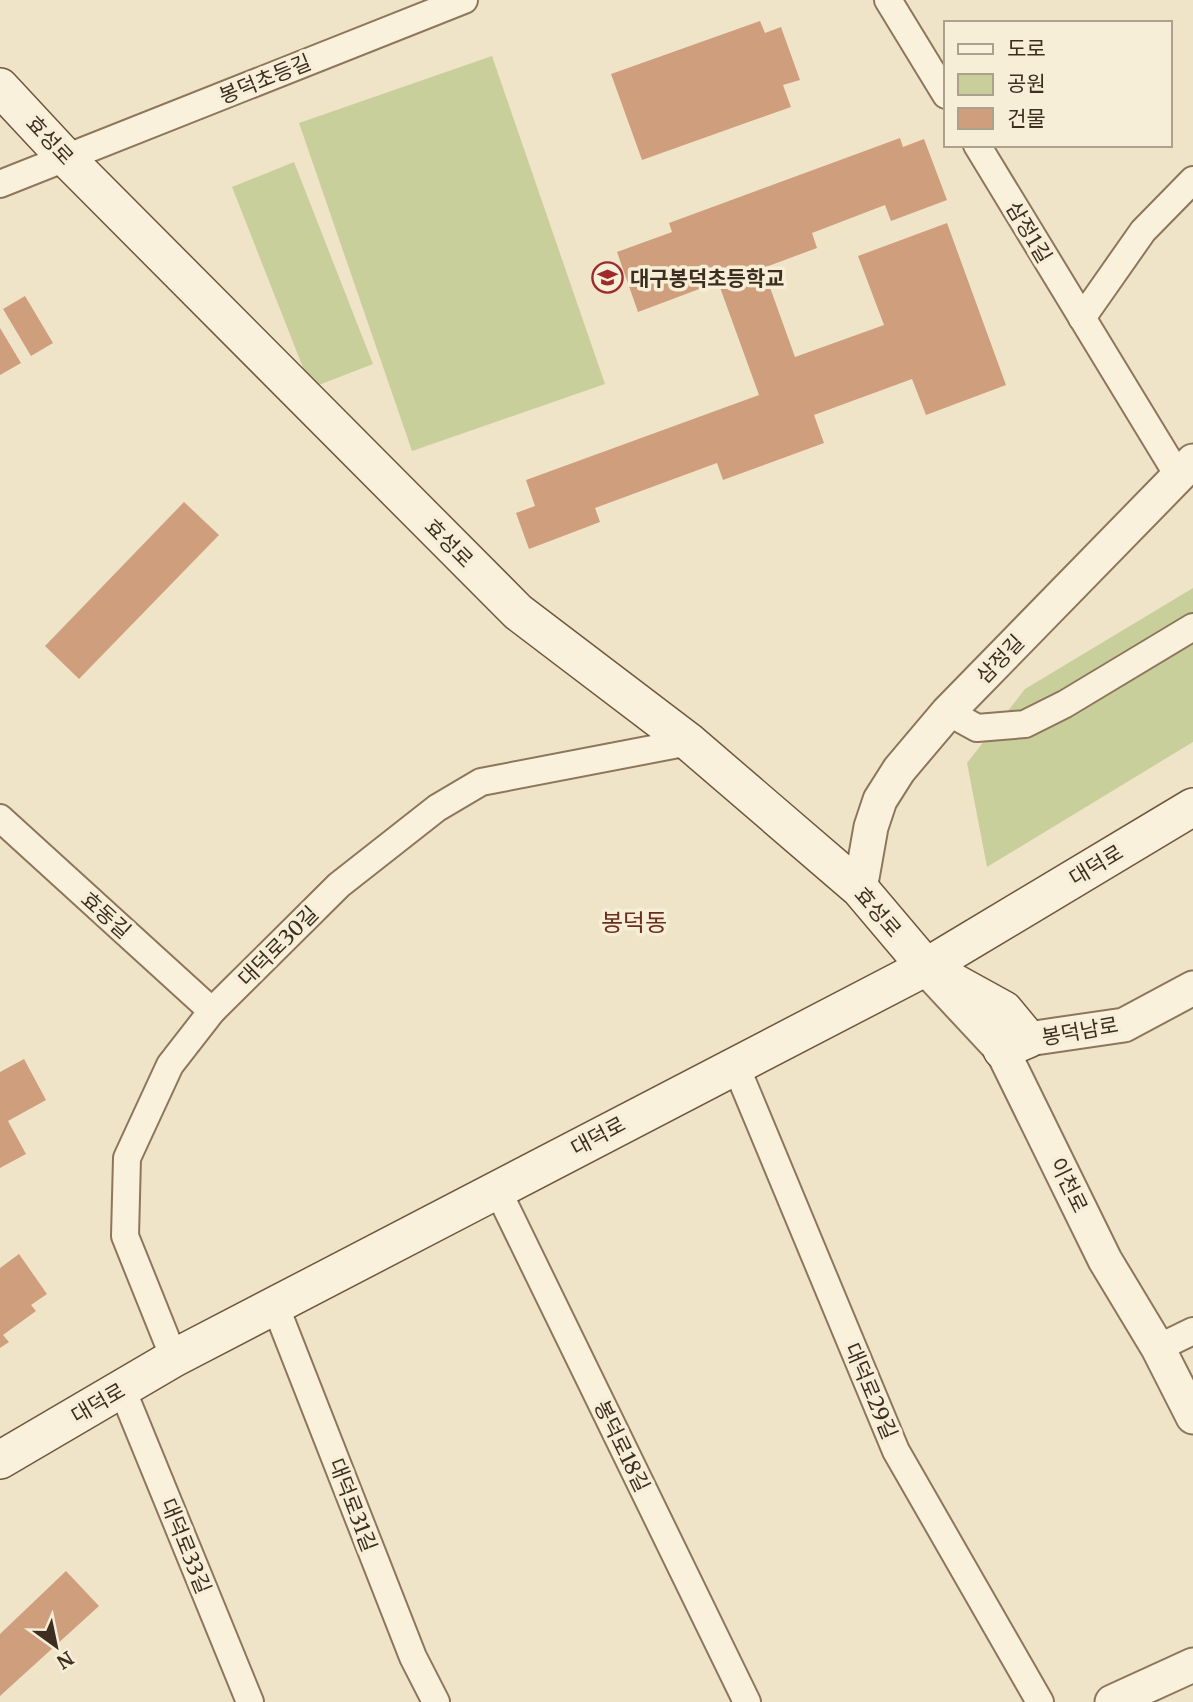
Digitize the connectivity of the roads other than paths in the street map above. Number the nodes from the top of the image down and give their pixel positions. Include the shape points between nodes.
1 (464, 0) edge
2 (888, 0) edge
3 (0, 87) edge
4 (944, 92) edge
5 (978, 147) edge
6 (66, 158) junction
7 (1193, 180) edge
8 (0, 184) edge
9 (1082, 318) junction
10 (1186, 469) edge
11 (1193, 627) edge
12 (948, 712) junction
13 (689, 742) junction
14 (1193, 807) edge
15 (0, 818) edge
16 (860, 889) junction
17 (926, 967) junction
18 (1193, 988) edge
19 (212, 1011) junction
20 (1015, 1045) junction
21 (735, 1064) junction
22 (497, 1189) junction
23 (275, 1306) junction
24 (1193, 1331) edge
25 (1158, 1348) junction
26 (174, 1358) junction
27 (122, 1389) junction
28 (1193, 1417) edge
29 (0, 1460) edge
30 (1193, 1665) edge
31 (250, 1702) edge
32 (436, 1702) edge
33 (747, 1702) edge
34 (1040, 1702) edge
35 (1112, 1702) edge

1 - 6 street, 봉덕초등길
2 - 4 street
3 - 6 main road, 효성로
5 - 9 street, 삼정1길
6 - 8 street, 봉덕초등길
6 - 13 main road, 효성로 via 518,612
7 - 9 street via 1143,231
9 - 10 street, 삼정1길
10 - 12 street, 삼정길
11 - 12 street via 1025,724 977,728
12 - 16 street, 삼정길 via 880,800
13 - 16 main road, 효성로
13 - 19 street, 대덕로30길 via 481,782 438,808 339,885
14 - 17 main road, 대덕로
15 - 19 street, 효동길
16 - 17 main road, 효성로
17 - 20 main road via 1004,1010
17 - 21 main road, 대덕로
18 - 20 street, 봉덕남로 via 1124,1025
19 - 26 street, 대덕로30길 via 170,1065 127,1158 125,1236
20 - 25 street, 이천로 via 1105,1260
21 - 22 main road, 대덕로
21 - 34 street, 대덕로29길 via 896,1451
22 - 23 main road, 대덕로
22 - 33 street, 봉덕로18길
23 - 26 main road, 대덕로
23 - 32 street, 대덕로31길 via 413,1657
24 - 25 street
25 - 28 street, 이천로
26 - 27 main road, 대덕로
27 - 29 main road, 대덕로
27 - 31 street, 대덕로33길
30 - 35 street

